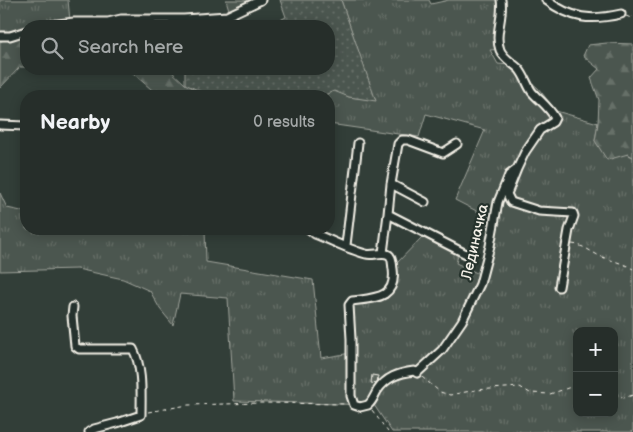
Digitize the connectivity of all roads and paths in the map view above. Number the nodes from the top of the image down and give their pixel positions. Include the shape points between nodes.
1 (260, 0) edge
2 (500, 0) edge
3 (546, 0) edge
4 (621, 14) dead end
5 (117, 20) edge
6 (20, 33) edge
7 (0, 36) edge
8 (0, 125) edge
9 (20, 126) edge
10 (358, 143) dead end
11 (457, 144) dead end
12 (517, 169) junction
13 (391, 184) junction
14 (425, 202) dead end
15 (388, 214) junction
16 (318, 235) edge
17 (567, 244) junction
18 (346, 245) junction
19 (383, 253) junction
20 (470, 256) dead end
21 (633, 269) edge
22 (559, 287) dead end
23 (73, 307) dead end
24 (417, 373) junction
25 (573, 386) edge
26 (633, 395) edge
27 (618, 396) edge
28 (354, 405) junction
29 (368, 405) junction
30 (141, 415) junction
31 (89, 432) edge
32 (388, 432) edge

1 - 5 street via 227,16
2 - 12 street, Лединачка via 502,12 498,40 501,51 519,69 555,118 540,130
3 - 4 street via 561,11 578,17
6 - 7 street
8 - 9 street
10 - 18 street
11 - 13 street via 443,153 402,140 398,144
12 - 17 street via 507,194 511,202 538,211 573,213
12 - 24 street, Лединачка via 509,175 498,202 480,284 462,321 442,350
13 - 14 street
13 - 15 street
15 - 19 street
15 - 20 street
16 - 18 street
17 - 21 path via 578,245
17 - 22 street
18 - 19 street via 362,253
19 - 28 street via 391,258 394,274 389,290 381,298 349,304 351,396
23 - 30 street via 75,346 79,349 132,349 137,358
24 - 25 path via 433,388 450,395 520,387 530,393 550,394
24 - 29 street via 390,377
26 - 27 path via 624,398
28 - 29 street
28 - 30 path via 188,405
29 - 32 path
30 - 31 street

